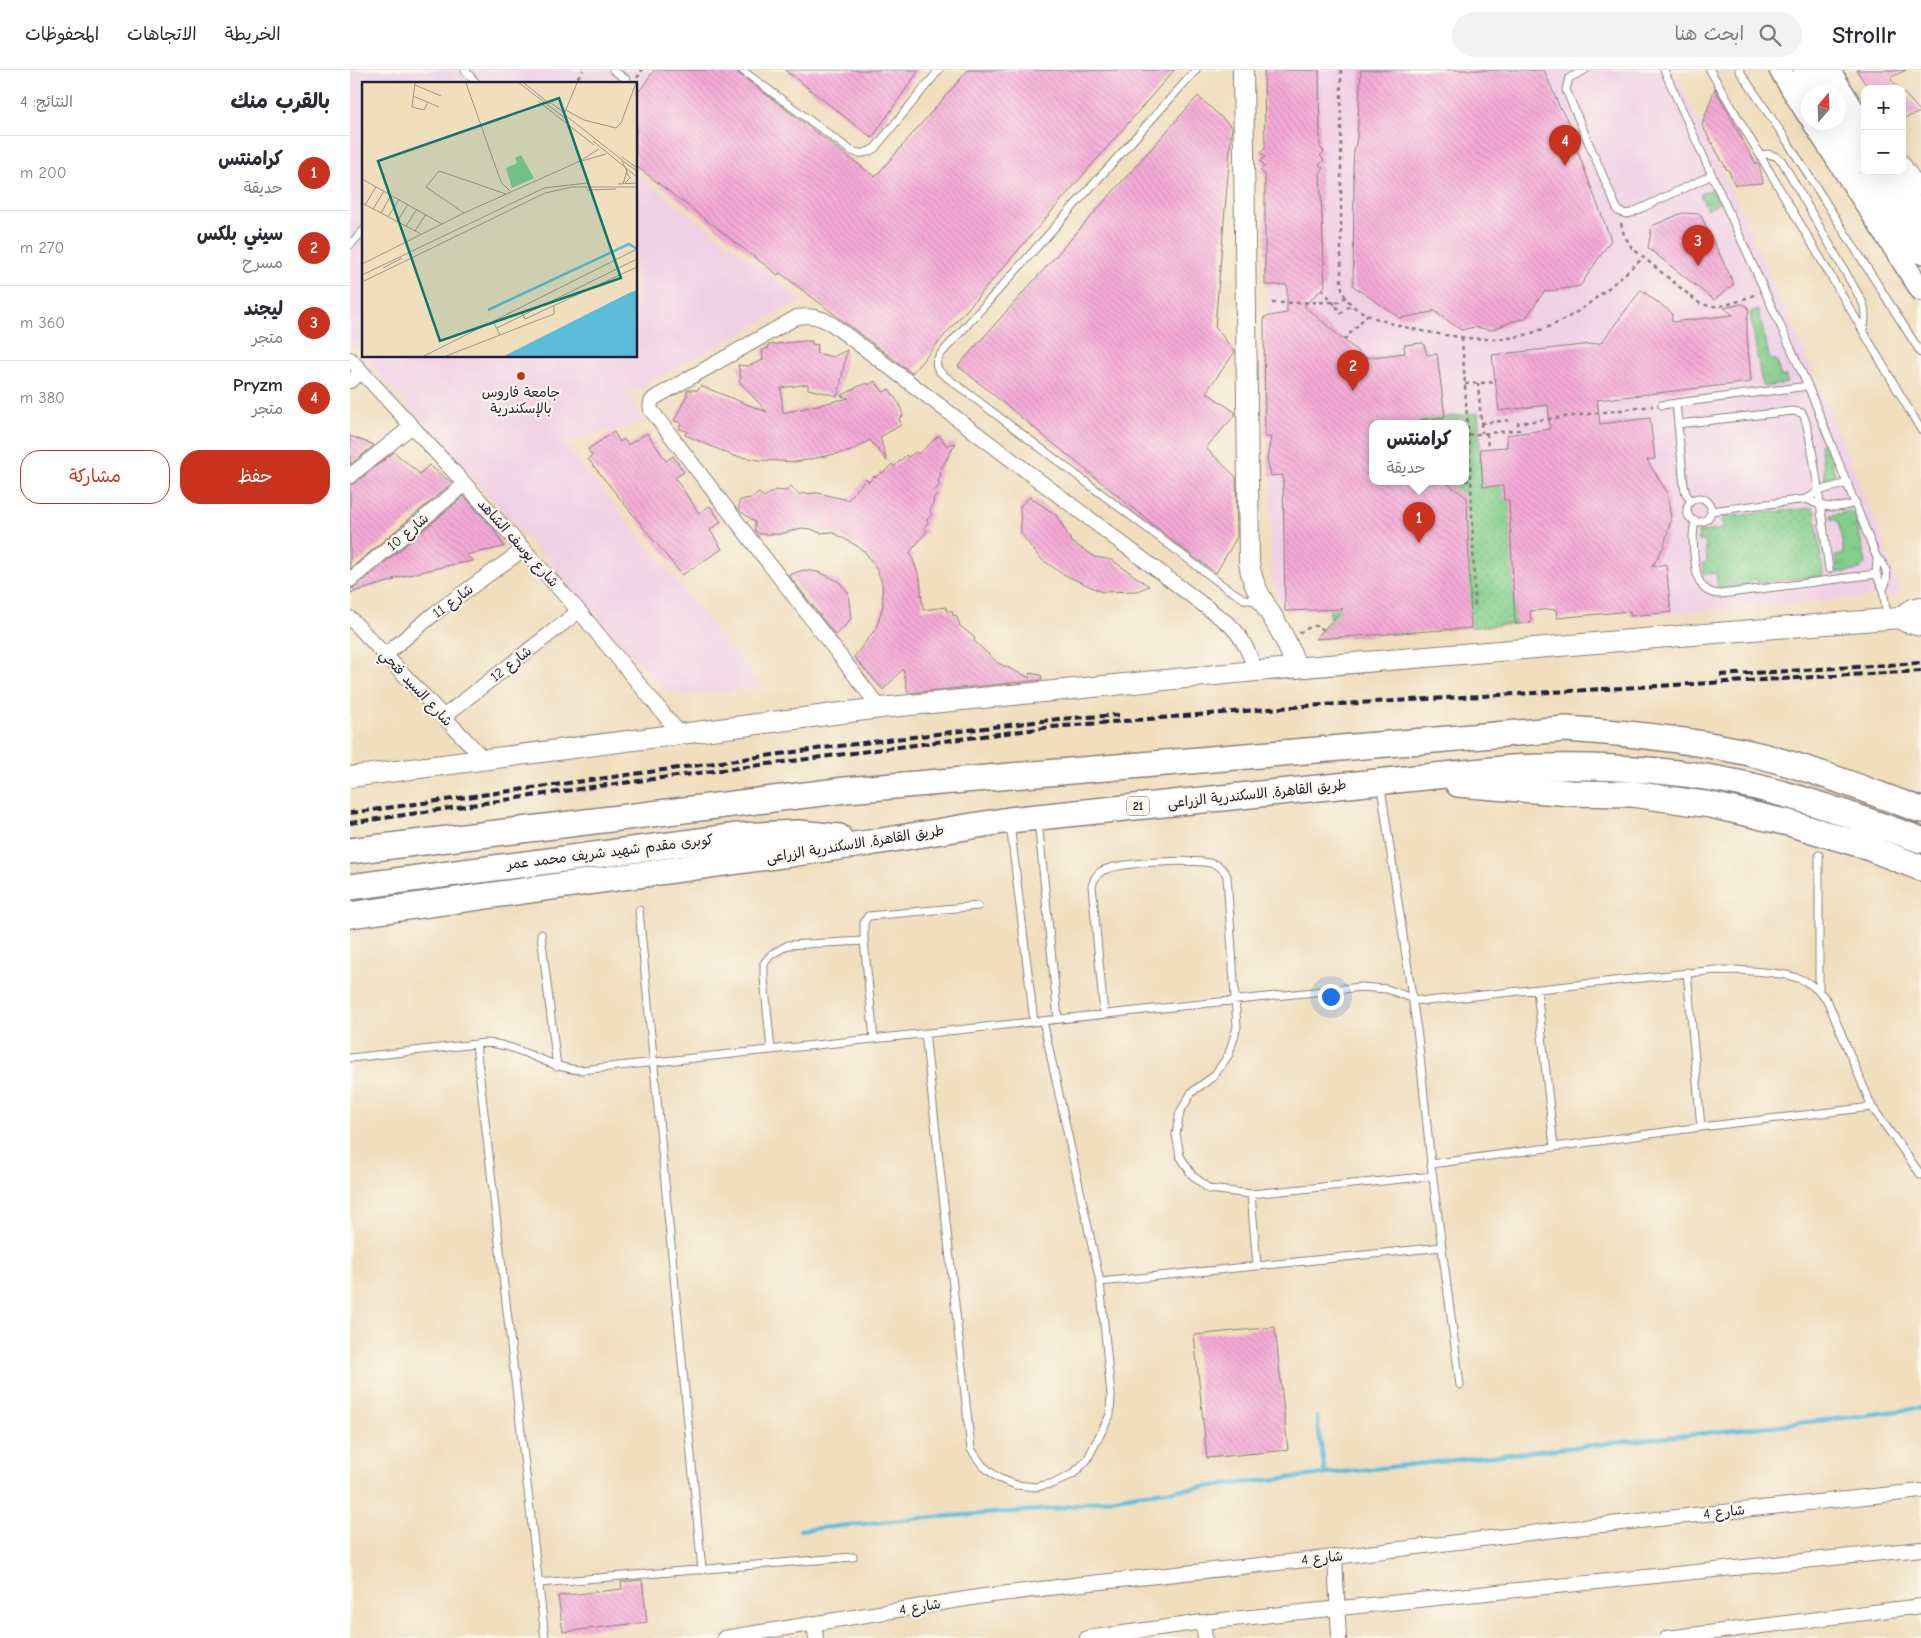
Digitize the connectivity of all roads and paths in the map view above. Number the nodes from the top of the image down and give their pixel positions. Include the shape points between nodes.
1 (466, 70) edge
2 (583, 70) edge
3 (613, 70) edge
4 (742, 70) edge
5 (939, 70) edge
6 (1196, 70) edge
7 (1243, 70) edge
8 (1256, 70) edge
9 (1340, 70) edge
10 (1585, 70) edge
11 (1664, 70) edge
12 (1710, 70) edge
13 (1739, 70) edge
14 (1780, 70) edge
15 (1806, 70) edge
16 (1829, 70) edge
17 (1838, 70) edge
18 (627, 80) dead end
19 (475, 82) edge
20 (574, 82) edge
21 (1816, 85) edge
22 (1861, 102) edge
23 (1801, 104) edge
24 (1861, 122) edge
25 (1819, 130) edge
26 (1844, 130) edge
27 (1760, 155) junction
28 (1861, 156) edge
29 (1906, 168) edge
30 (1712, 175) junction
31 (1873, 175) edge
32 (1894, 175) edge
33 (1921, 189) edge
34 (1622, 214) junction
35 (1921, 219) edge
36 (362, 232) edge
37 (350, 245) edge
38 (1921, 251) edge
39 (1643, 258) junction
40 (1322, 288) dead end
41 (1921, 290) edge
42 (1765, 291) junction
43 (1346, 297) junction
44 (1351, 305) junction
45 (1258, 307) junction
46 (1368, 314) junction
47 (1863, 330) junction
48 (1462, 338) junction
49 (1344, 340) dead end
50 (1921, 353) edge
51 (350, 359) edge
52 (362, 372) junction
53 (350, 381) edge
54 (1495, 382) dead end
55 (1465, 384) junction
56 (1478, 384) junction
57 (1808, 386) junction
58 (1676, 403) junction
59 (1662, 405) joint
60 (1466, 420) edge
61 (1511, 420) dead end
62 (1481, 423) junction
63 (1678, 424) junction
64 (412, 426) junction
65 (1921, 430) edge
66 (1482, 433) junction
67 (1487, 433) junction
68 (1469, 435) edge
69 (1488, 449) dead end
70 (1469, 450) edge
71 (1470, 466) joint
72 (350, 476) edge
73 (1471, 480) joint
74 (465, 484) junction
75 (1848, 484) junction
76 (1817, 491) junction
77 (1806, 499) junction
78 (1691, 500) junction
79 (1856, 503) junction
80 (1820, 506) junction
81 (1711, 511) junction
82 (1695, 522) junction
83 (524, 549) junction
84 (1878, 558) junction
85 (1829, 568) dead end
86 (1876, 574) junction
87 (350, 580) edge
88 (1883, 589) junction
89 (1268, 601) junction
90 (1921, 607) edge
91 (1475, 609) dead end
92 (579, 611) junction
93 (350, 618) edge
94 (1893, 619) junction
95 (1921, 626) edge
96 (1323, 630) dead end
97 (1294, 636) junction
98 (385, 655) junction
99 (1302, 668) junction
100 (1256, 671) junction
101 (880, 708) junction
102 (443, 717) junction
103 (680, 734) junction
104 (483, 758) junction
105 (350, 777) edge
106 (1409, 779) junction
107 (1380, 782) junction
108 (1921, 810) edge
109 (1038, 816) junction
110 (1009, 820) junction
111 (1921, 840) edge
112 (869, 843) junction
113 (350, 851) edge
114 (1820, 855) dead end
115 (1921, 868) edge
116 (350, 886) edge
117 (978, 906) dead end
118 (639, 910) dead end
119 (350, 915) edge
120 (541, 934) dead end
121 (864, 942) junction
122 (1687, 972) junction
123 (1537, 989) junction
124 (1819, 991) junction
125 (1411, 998) junction
126 (1236, 1000) junction
127 (1104, 1014) junction
128 (1058, 1019) junction
129 (1043, 1020) junction
130 (1034, 1022) junction
131 (925, 1033) junction
132 (874, 1039) junction
133 (476, 1044) junction
134 (771, 1050) junction
135 (350, 1058) edge
136 (653, 1063) junction
137 (557, 1067) junction
138 (1872, 1107) junction
139 (1700, 1127) junction
140 (1554, 1147) junction
141 (1431, 1164) junction
142 (1921, 1175) edge
143 (1433, 1176) junction
144 (1251, 1194) junction
145 (1442, 1247) junction
146 (1256, 1266) junction
147 (1100, 1282) junction
148 (1460, 1385) dead end
149 (1921, 1491) edge
150 (1921, 1549) edge
151 (853, 1557) dead end
152 (1335, 1557) junction
153 (702, 1570) junction
154 (538, 1583) junction
155 (1921, 1606) edge
156 (1338, 1609) junction
157 (1203, 1622) junction
158 (815, 1631) edge
159 (1146, 1634) edge
160 (1095, 1637) edge
161 (545, 1638) edge
162 (724, 1638) edge
163 (1205, 1638) edge
164 (1339, 1638) edge
165 (1667, 1638) edge

1 - 19 lane
2 - 20 path
3 - 18 lane
4 - 5 lane via 858,154 875,148
6 - 89 lane via 940,355 936,368 1225,588 1244,599
7 - 45 street
8 - 45 street
9 - 43 path via 1341,282
10 - 34 lane via 1569,78 1566,90 1615,207
11 - 30 lane
12 - 27 lane
13 - 50 lane
14 - 23 main road
15 - 21 highway
16 - 24 main road
17 - 22 street
25 - 41 main road
26 - 28 highway
27 - 47 lane
27 - 47 lane via 1768,153 1782,161 1863,303 1866,321
29 - 33 street
30 - 34 lane via 1631,213
30 - 42 lane
31 - 38 highway
32 - 35 main road
34 - 39 path via 1624,235
36 - 37 lane
39 - 42 path via 1695,300 1710,307 1726,306
39 - 48 path via 1582,309 1555,325 1509,338
40 - 44 path, bridge via 1341,312
42 - 57 lane
43 - 44 path
43 - 45 path via 1338,302
44 - 46 path
45 - 89 street via 1259,560
46 - 48 path
46 - 49 path
47 - 65 lane
48 - 55 path
51 - 52 street, شارع يوسف الشاهد
52 - 53 street
52 - 64 street, شارع يوسف الشاهد
54 - 56 path
55 - 56 path
55 - 60 path
56 - 62 path
57 - 58 lane
57 - 75 lane
58 - 59 lane
58 - 63 lane
59 - 67 path via 1518,424 1519,430
61 - 62 path
62 - 66 path
63 - 76 lane via 1800,412 1806,419
63 - 78 lane via 1684,486
64 - 72 street
64 - 74 street, شارع يوسف الشاهد
66 - 67 path
66 - 68 path
67 - 69 path
70 - 71 path
71 - 73 path
73 - 91 path
74 - 83 street, شارع يوسف الشاهد
74 - 87 street, شارع 10
75 - 76 lane
75 - 79 lane
76 - 77 lane
76 - 80 lane
77 - 80 lane
77 - 81 lane
78 - 81 lane via 1704,499
78 - 82 lane via 1686,513
79 - 80 lane via 1836,508
79 - 84 lane
80 - 85 lane
81 - 82 lane via 1704,522
82 - 86 lane via 1692,536 1696,575 1703,588 1712,593
83 - 92 street, شارع يوسف الشاهد
83 - 98 street, شارع 11 via 435,613
84 - 86 lane
84 - 88 lane via 1887,572
86 - 88 lane
88 - 94 lane
89 - 97 street
89 - 99 street
90 - 94 street
92 - 102 street, شارع 12
92 - 103 street, شارع يوسف الشاهد
93 - 98 street, شارع السيد فتحي
94 - 95 street
94 - 99 street
96 - 97 path via 1313,626
97 - 99 street
98 - 102 street, شارع السيد فتحي
99 - 100 street
100 - 101 street
100 - 101 street via 1248,648 1230,625 832,324 809,315 797,317 656,397 650,405 651,410
101 - 103 street
102 - 104 street, شارع السيد فتحي
103 - 104 street
104 - 105 street
106 - 107 highway, طريق القاهرة, الاسكندرية الزراعى / 21
106 - 111 highway, طريق القاهرة, الاسكندرية الزراعى / 21 via 1558,766 1696,775 1786,794
106 - 115 highway via 1510,789 1632,794 1711,805 1789,823 1862,845
107 - 109 highway, طريق القاهرة, الاسكندرية الزراعى / 21
107 - 125 lane
108 - 113 highway via 1800,767 1752,754 1636,733 1565,729 846,790
109 - 110 highway, طريق القاهرة, الاسكندرية الزراعى / 21
109 - 128 lane
110 - 112 highway, طريق القاهرة, الاسكندرية الزراعى / 21
110 - 130 lane
112 - 116 highway, كوبرى مقدم شهيد شريف محمد عمر via 798,833 738,836
112 - 119 highway, طريق القاهرة, الاسكندرية الزراعى / 21
114 - 124 lane
117 - 121 lane via 868,916 864,923
118 - 136 lane
120 - 137 lane
121 - 132 lane
121 - 134 lane via 788,945 764,963
122 - 123 lane
122 - 124 lane via 1725,970 1779,975 1805,981
122 - 139 lane
123 - 125 lane via 1427,1001
123 - 140 lane
124 - 138 lane via 1828,1002
125 - 126 lane via 1388,989 1361,987
125 - 141 lane via 1424,1080
126 - 127 lane
126 - 127 lane via 1225,872 1213,864 1132,864 1105,869 1096,876 1092,886
126 - 144 lane via 1237,1027 1229,1054 1214,1076 1192,1092 1180,1112 1176,1134 1180,1156 1192,1175 1209,1189
127 - 128 lane
128 - 129 lane
129 - 130 lane
129 - 147 lane
130 - 131 lane
131 - 132 lane
131 - 147 lane via 971,1450 998,1478 1016,1485 1055,1483 1073,1474 1097,1443 1110,1416 1111,1395
132 - 134 lane
133 - 135 lane
133 - 137 lane via 505,1044
133 - 154 lane
134 - 136 lane
136 - 137 lane via 580,1070
136 - 153 lane
138 - 139 lane
138 - 142 lane
139 - 140 lane
140 - 141 lane
141 - 143 lane
143 - 144 lane
143 - 145 lane
144 - 146 lane
145 - 146 lane
145 - 148 lane
146 - 147 lane
149 - 152 street, شارع 4
150 - 156 street
151 - 153 lane
152 - 156 street
152 - 158 street, شارع 4 via 984,1596
153 - 154 lane
154 - 161 lane
155 - 165 street
156 - 157 street
156 - 164 street
157 - 159 street
157 - 163 street
158 - 162 street, شارع 4
159 - 160 street

